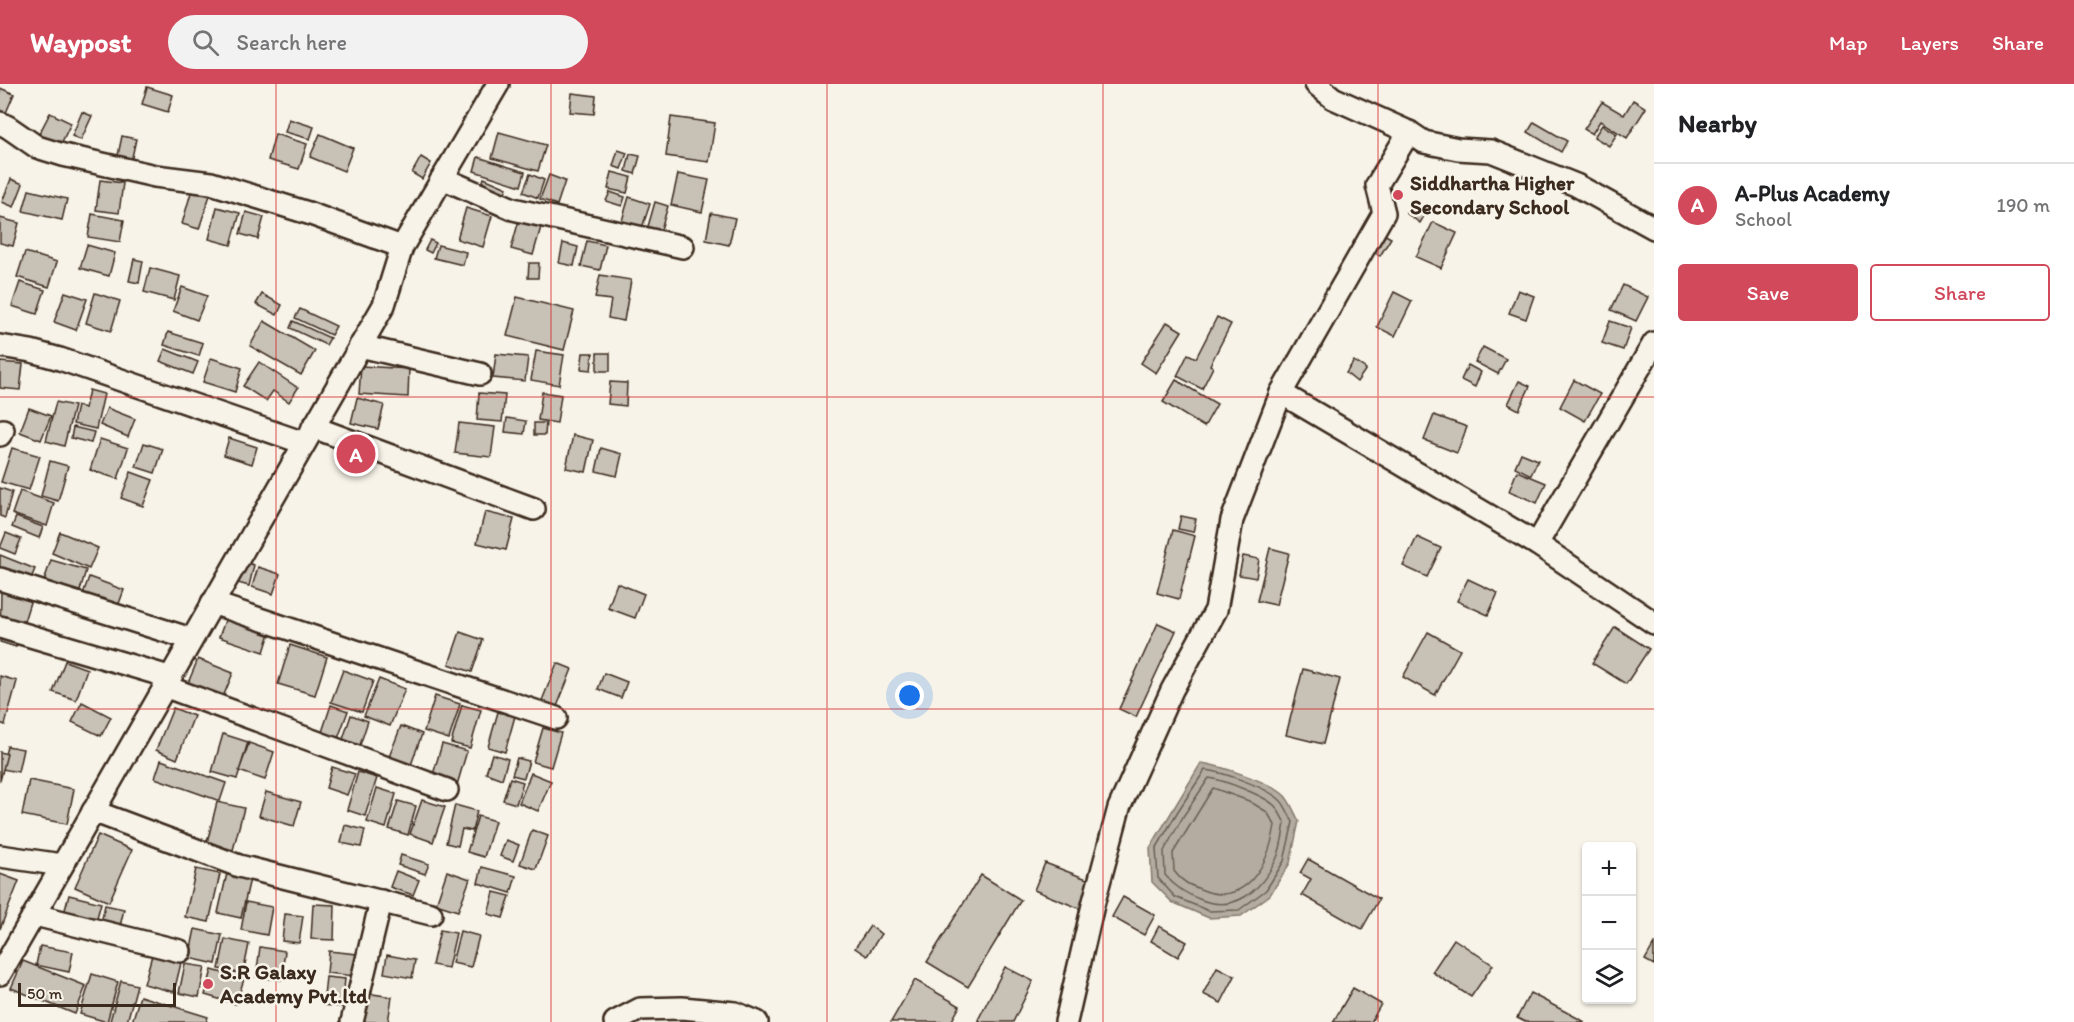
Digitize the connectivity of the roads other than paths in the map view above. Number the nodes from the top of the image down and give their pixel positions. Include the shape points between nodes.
1 (498, 84) edge
2 (1317, 84) edge
3 (0, 123) edge
4 (1409, 132) junction
5 (442, 178) junction
6 (1654, 228) edge
7 (402, 247) junction
8 (683, 247) dead end
9 (1654, 343) edge
10 (0, 346) edge
11 (360, 346) junction
12 (480, 374) dead end
13 (1281, 393) junction
14 (309, 435) junction
15 (534, 509) dead end
16 (1537, 544) junction
17 (0, 579) edge
18 (213, 603) junction
19 (1654, 623) edge
20 (0, 627) edge
21 (190, 639) junction
22 (166, 682) junction
23 (556, 718) dead end
24 (447, 790) dead end
25 (93, 812) junction
26 (0, 856) edge
27 (62, 865) junction
28 (381, 901) junction
29 (431, 914) dead end
30 (35, 915) junction
31 (180, 951) dead end
32 (0, 974) edge
33 (352, 1022) edge
34 (615, 1022) edge
35 (757, 1022) edge
36 (1066, 1022) edge

1 - 5 street
2 - 4 street via 1333,98
3 - 7 street via 37,147 154,176 211,183
4 - 6 street via 1424,142 1491,151 1576,185
4 - 13 street via 1377,185 1384,213
5 - 7 street
5 - 8 street via 513,209
7 - 11 street via 384,305
9 - 16 street
10 - 14 street via 60,358
11 - 12 street
11 - 14 street
13 - 16 street
13 - 36 street via 1233,520 1216,610 1172,690 1119,808
14 - 15 street
14 - 18 street
16 - 19 street
17 - 21 street
18 - 21 street
18 - 23 street
20 - 22 street
21 - 22 street
22 - 24 street
22 - 25 street
25 - 27 street
25 - 28 street via 239,866
26 - 27 street
27 - 30 street
28 - 29 street
28 - 33 street
30 - 31 street
30 - 32 street
34 - 35 street via 640,1009 682,1008 735,1013

